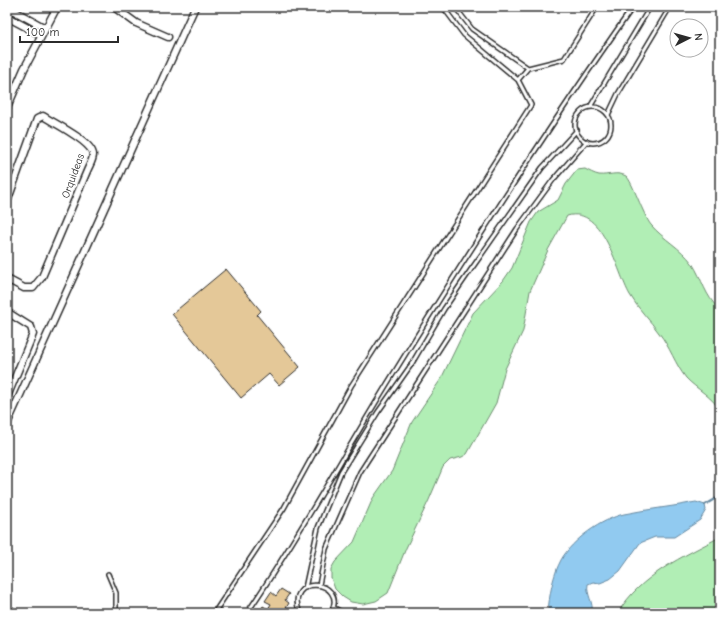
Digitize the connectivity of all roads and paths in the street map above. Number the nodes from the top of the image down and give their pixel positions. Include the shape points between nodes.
1 (7, 7) edge
2 (57, 7) edge
3 (114, 7) edge
4 (195, 7) edge
5 (442, 7) edge
6 (455, 7) edge
7 (597, 7) edge
8 (633, 7) edge
9 (650, 7) edge
10 (670, 7) edge
11 (13, 11) junction
12 (8, 17) edge
13 (45, 28) junction
14 (41, 35) junction
15 (168, 37) dead end
16 (528, 68) junction
17 (518, 80) junction
18 (590, 107) junction
19 (7, 108) edge
20 (608, 115) junction
21 (577, 130) junction
22 (587, 141) junction
23 (9, 189) edge
24 (7, 202) edge
25 (7, 279) edge
26 (7, 312) edge
27 (7, 397) edge
28 (7, 424) edge
29 (108, 574) dead end
30 (319, 585) junction
31 (305, 588) junction
32 (334, 606) junction
33 (7, 610) edge
34 (19, 613) edge
35 (116, 613) edge
36 (214, 613) edge
37 (247, 613) edge
38 (300, 613) edge
39 (331, 613) edge
40 (343, 613) edge

1 - 11 street
2 - 13 street
3 - 15 street via 136,23
4 - 28 street
5 - 17 lane via 464,35
6 - 16 lane via 472,29
7 - 16 lane via 564,59
8 - 37 lane via 577,87 485,228
9 - 18 lane
10 - 20 lane
11 - 12 street
11 - 13 street
12 - 14 street
13 - 14 street
14 - 19 street
16 - 17 lane
17 - 36 lane via 531,105 351,386 284,508
18 - 20 lane via 601,108
18 - 21 lane via 577,118
20 - 22 lane via 611,126 607,136 598,142
21 - 22 lane
21 - 31 lane via 542,168 466,277 341,472 318,528
22 - 30 lane via 553,180 517,229 360,472 326,549
23 - 24 street, Orquideas
23 - 25 street, Orquideas via 37,119 43,116 82,139 91,148 93,155 88,170 42,277 33,288 24,288
26 - 27 street via 31,327 33,334
29 - 35 lane via 116,593
30 - 31 lane
30 - 32 lane via 329,590
31 - 38 lane via 297,601
32 - 39 lane
32 - 40 lane
33 - 34 lane

